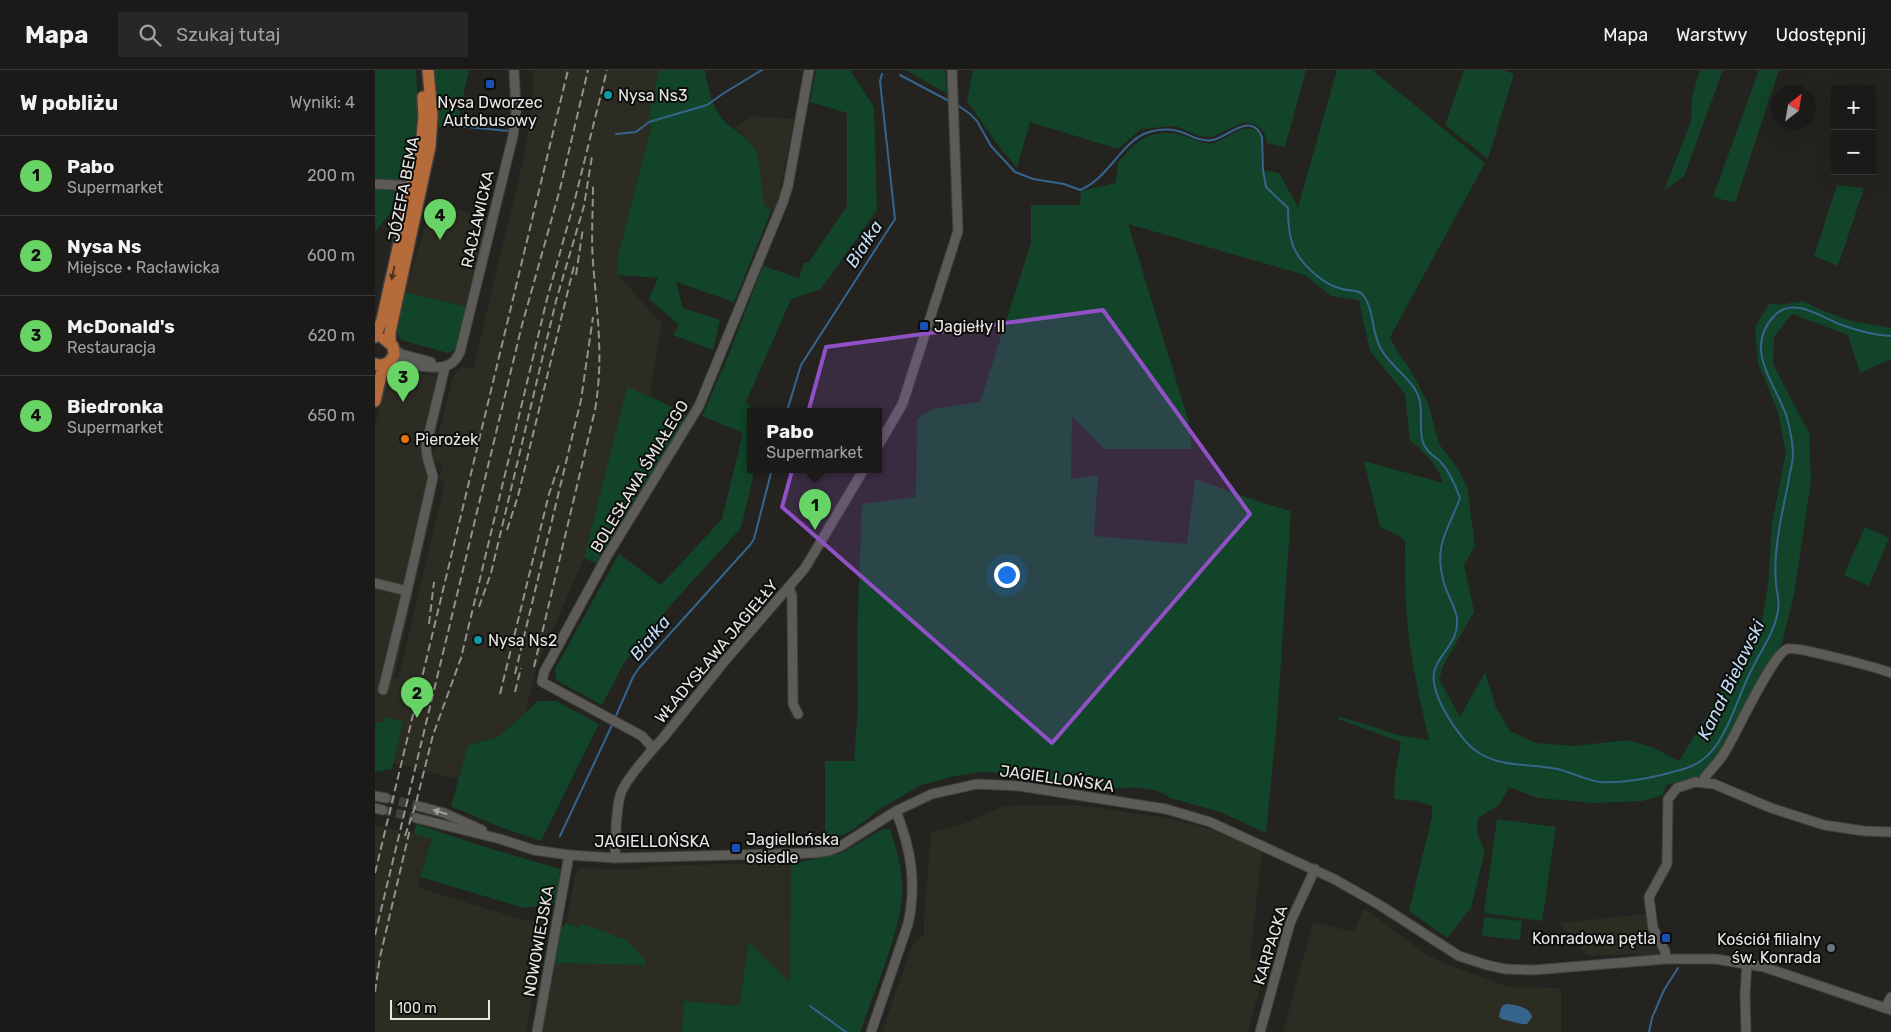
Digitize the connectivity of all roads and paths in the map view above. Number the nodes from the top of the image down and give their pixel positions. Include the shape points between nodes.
1 (420, 70) edge
2 (427, 70) edge
3 (514, 70) edge
4 (809, 70) edge
5 (952, 70) edge
6 (375, 184) edge
7 (417, 186) junction
8 (375, 338) edge
9 (392, 346) junction
10 (383, 363) edge
11 (445, 367) junction
12 (375, 401) edge
13 (882, 439) edge
14 (862, 473) edge
15 (375, 583) edge
16 (789, 587) junction
17 (407, 591) junction
18 (1891, 673) edge
19 (383, 690) dead end
20 (798, 714) dead end
21 (653, 748) junction
22 (1704, 782) junction
23 (375, 796) edge
24 (386, 798) tunnel mouth
25 (418, 806) tunnel mouth
26 (895, 811) junction
27 (415, 818) tunnel mouth
28 (1891, 832) edge
29 (500, 839) junction
30 (569, 855) junction
31 (615, 858) junction
32 (1315, 870) junction
33 (1666, 959) junction
34 (1747, 964) junction
35 (1891, 997) edge
36 (1888, 1009) edge
37 (537, 1032) edge
38 (871, 1032) edge
39 (1260, 1032) edge
40 (1746, 1032) edge

1 - 7 main road, JÓZEFA BEMA via 423,128
2 - 7 main road, JÓZEFA BEMA via 432,125 428,159
3 - 11 street, RACŁAWICKA via 516,111 513,136 463,345 455,360
4 - 21 street, BOLESŁAWA ŚMIAŁEGO via 783,202 699,406 607,556 542,682 642,736
5 - 13 street via 957,237 907,393
6 - 7 street
7 -> 8 main road, JÓZEFA BEMA
7 - 9 main road, JÓZEFA BEMA via 390,332
8 - 9 main road via 385,339
9 - 10 main road, JÓZEFA BEMA via 393,355
9 - 11 street via 401,354
10 - 11 street
10 - 12 main road, JÓZEFA BEMA
11 - 17 street, RACŁAWICKA via 426,446 433,477
14 - 16 street, WŁADYSŁAWA JAGIEŁŁY via 805,568
15 - 17 street
16 - 20 street via 792,596 793,704
16 - 21 street, WŁADYSŁAWA JAGIEŁŁY
17 - 19 street, RACŁAWICKA
18 - 22 street via 1811,652 1785,650 1774,662 1725,752
21 - 31 street, WŁADYSŁAWA JAGIEŁŁY via 620,795
22 - 28 street via 1824,825
22 - 33 street via 1677,788 1668,799 1667,864 1649,900 1653,928
23 - 24 street
29 -> 25 street, JAGIELLOŃSKA via 444,813
26 - 31 street, JAGIELLOŃSKA via 848,842 828,851
26 - 32 street, JAGIELLOŃSKA via 932,794 959,787 988,784 1019,786 1182,813 1221,826
26 - 38 street via 910,857 911,908
27 - 29 street, JAGIELLOŃSKA
29 - 30 street, JAGIELLOŃSKA via 534,850
30 - 31 street, JAGIELLOŃSKA
30 - 37 street, NOWOWIEJSKA
32 - 33 street, JAGIELLOŃSKA via 1372,900 1459,956 1487,965 1534,970
32 - 39 street, KARPACKA via 1290,922
33 - 34 street, JAGIELLOŃSKA via 1706,958
34 - 36 street, JAGIELLOŃSKA
34 - 40 street
35 - 36 street

